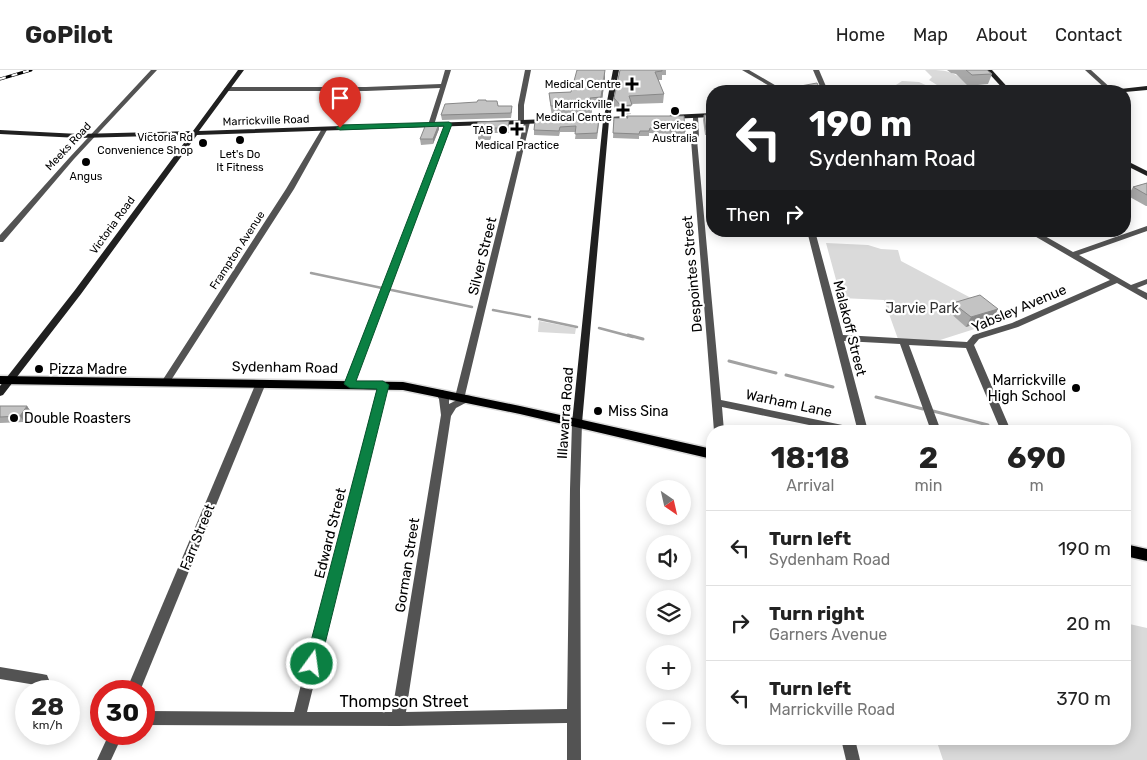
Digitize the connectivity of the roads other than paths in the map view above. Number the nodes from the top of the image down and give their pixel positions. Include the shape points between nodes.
1 (154, 70) edge
2 (241, 70) edge
3 (448, 70) edge
4 (528, 70) edge
5 (616, 70) edge
6 (745, 70) edge
7 (816, 70) edge
8 (989, 70) edge
9 (1088, 70) edge
10 (771, 85) edge
11 (822, 85) edge
12 (1003, 85) edge
13 (1104, 85) edge
14 (442, 86) junction
15 (1147, 88) edge
16 (227, 89) junction
17 (1131, 90) edge
18 (706, 115) edge
19 (694, 116) junction
20 (668, 117) edge
21 (632, 118) edge
22 (607, 119) junction
23 (561, 120) edge
24 (580, 120) edge
25 (524, 122) junction
26 (449, 124) junction
27 (431, 125) junction
28 (325, 128) junction
29 (0, 132) edge
30 (232, 132) junction
31 (194, 133) junction
32 (93, 136) junction
33 (186, 144) junction
34 (1131, 165) edge
35 (1147, 174) edge
36 (1147, 228) edge
37 (1131, 232) edge
38 (813, 237) edge
39 (1041, 237) edge
40 (1118, 237) edge
41 (0, 240) edge
42 (1073, 255) junction
43 (1117, 280) junction
44 (1147, 281) edge
45 (1130, 288) junction
46 (1147, 297) edge
47 (839, 338) junction
48 (903, 341) junction
49 (969, 345) junction
50 (6, 380) edge
51 (165, 383) junction
52 (261, 383) junction
53 (350, 384) junction
54 (383, 385) junction
55 (440, 392) junction
56 (0, 393) edge
57 (464, 398) junction
58 (716, 402) junction
59 (446, 415) junction
60 (577, 422) junction
61 (718, 425) edge
62 (826, 425) edge
63 (861, 425) edge
64 (934, 425) edge
65 (1003, 425) edge
66 (706, 453) edge
67 (1131, 551) edge
68 (1147, 555) edge
69 (0, 674) edge
70 (42, 680) dead end
71 (139, 680) edge
72 (574, 716) junction
73 (155, 718) edge
74 (299, 718) junction
75 (398, 719) junction
76 (111, 745) edge
77 (849, 745) edge
78 (104, 760) edge
79 (574, 760) edge
80 (853, 760) edge

1 - 32 street, Meeks Road
2 - 16 main road, Victoria Road
3 - 14 street
4 - 25 street, Silver Street via 521,105
5 - 22 main road, Illawarra Road
6 - 10 street
7 - 11 street
8 - 12 main road
9 - 13 street
14 - 16 street
14 - 27 street
15 - 17 main road
16 - 31 main road, Victoria Road
18 - 19 main road
19 - 20 main road
19 - 58 street, Despointes Street
21 - 22 main road
22 - 24 main road
22 - 60 main road, Illawarra Road
23 - 25 main road, Marrickville Road
25 - 26 main road, Marrickville Road
25 - 57 street, Silver Street
26 - 27 main road, Marrickville Road
26 - 53 street
27 - 28 main road, Marrickville Road
28 - 30 main road, Marrickville Road
28 - 51 street, Frampton Avenue via 290,189
29 - 32 main road, Marrickville Road
30 - 31 main road, Marrickville Road
30 - 33 main road via 210,135
31 - 32 main road, Marrickville Road
31 - 33 main road, Victoria Road
32 - 41 street, Meeks Road
33 - 50 main road, Victoria Road
34 - 35 main road
36 - 37 street
38 - 47 street, Malakoff Street
39 - 42 street
40 - 42 street
42 - 43 street
43 - 45 street
43 - 49 street, Yabsley Avenue via 1015,325 976,337
44 - 45 street
45 - 46 street
47 - 48 street, Yabsley Avenue
47 - 63 street, Malakoff Street
48 - 49 street, Yabsley Avenue
48 - 64 street
49 - 65 street
50 - 51 main road, Sydenham Road
50 - 56 main road, Victoria Road
51 - 52 main road, Sydenham Road
52 - 53 main road, Sydenham Road
52 - 71 street, Farr Street
53 - 54 main road, Sydenham Road
54 - 55 main road, Sydenham Road
54 - 74 street, Edward Street
55 - 57 main road, Sydenham Road
55 - 59 street, Gorman Street
57 - 59 street
57 - 60 main road, Sydenham Road
58 - 61 street, Despointes Street
58 - 62 street, Warham Lane
59 - 75 street, Gorman Street
60 - 66 main road, Sydenham Road
60 - 72 street, Illawarra Road
67 - 68 main road
69 - 70 street
72 - 75 street, Thompson Street
72 - 79 street, Illawarra Road
73 - 74 street, Thompson Street
74 - 75 street, Thompson Street
76 - 78 street
77 - 80 street

